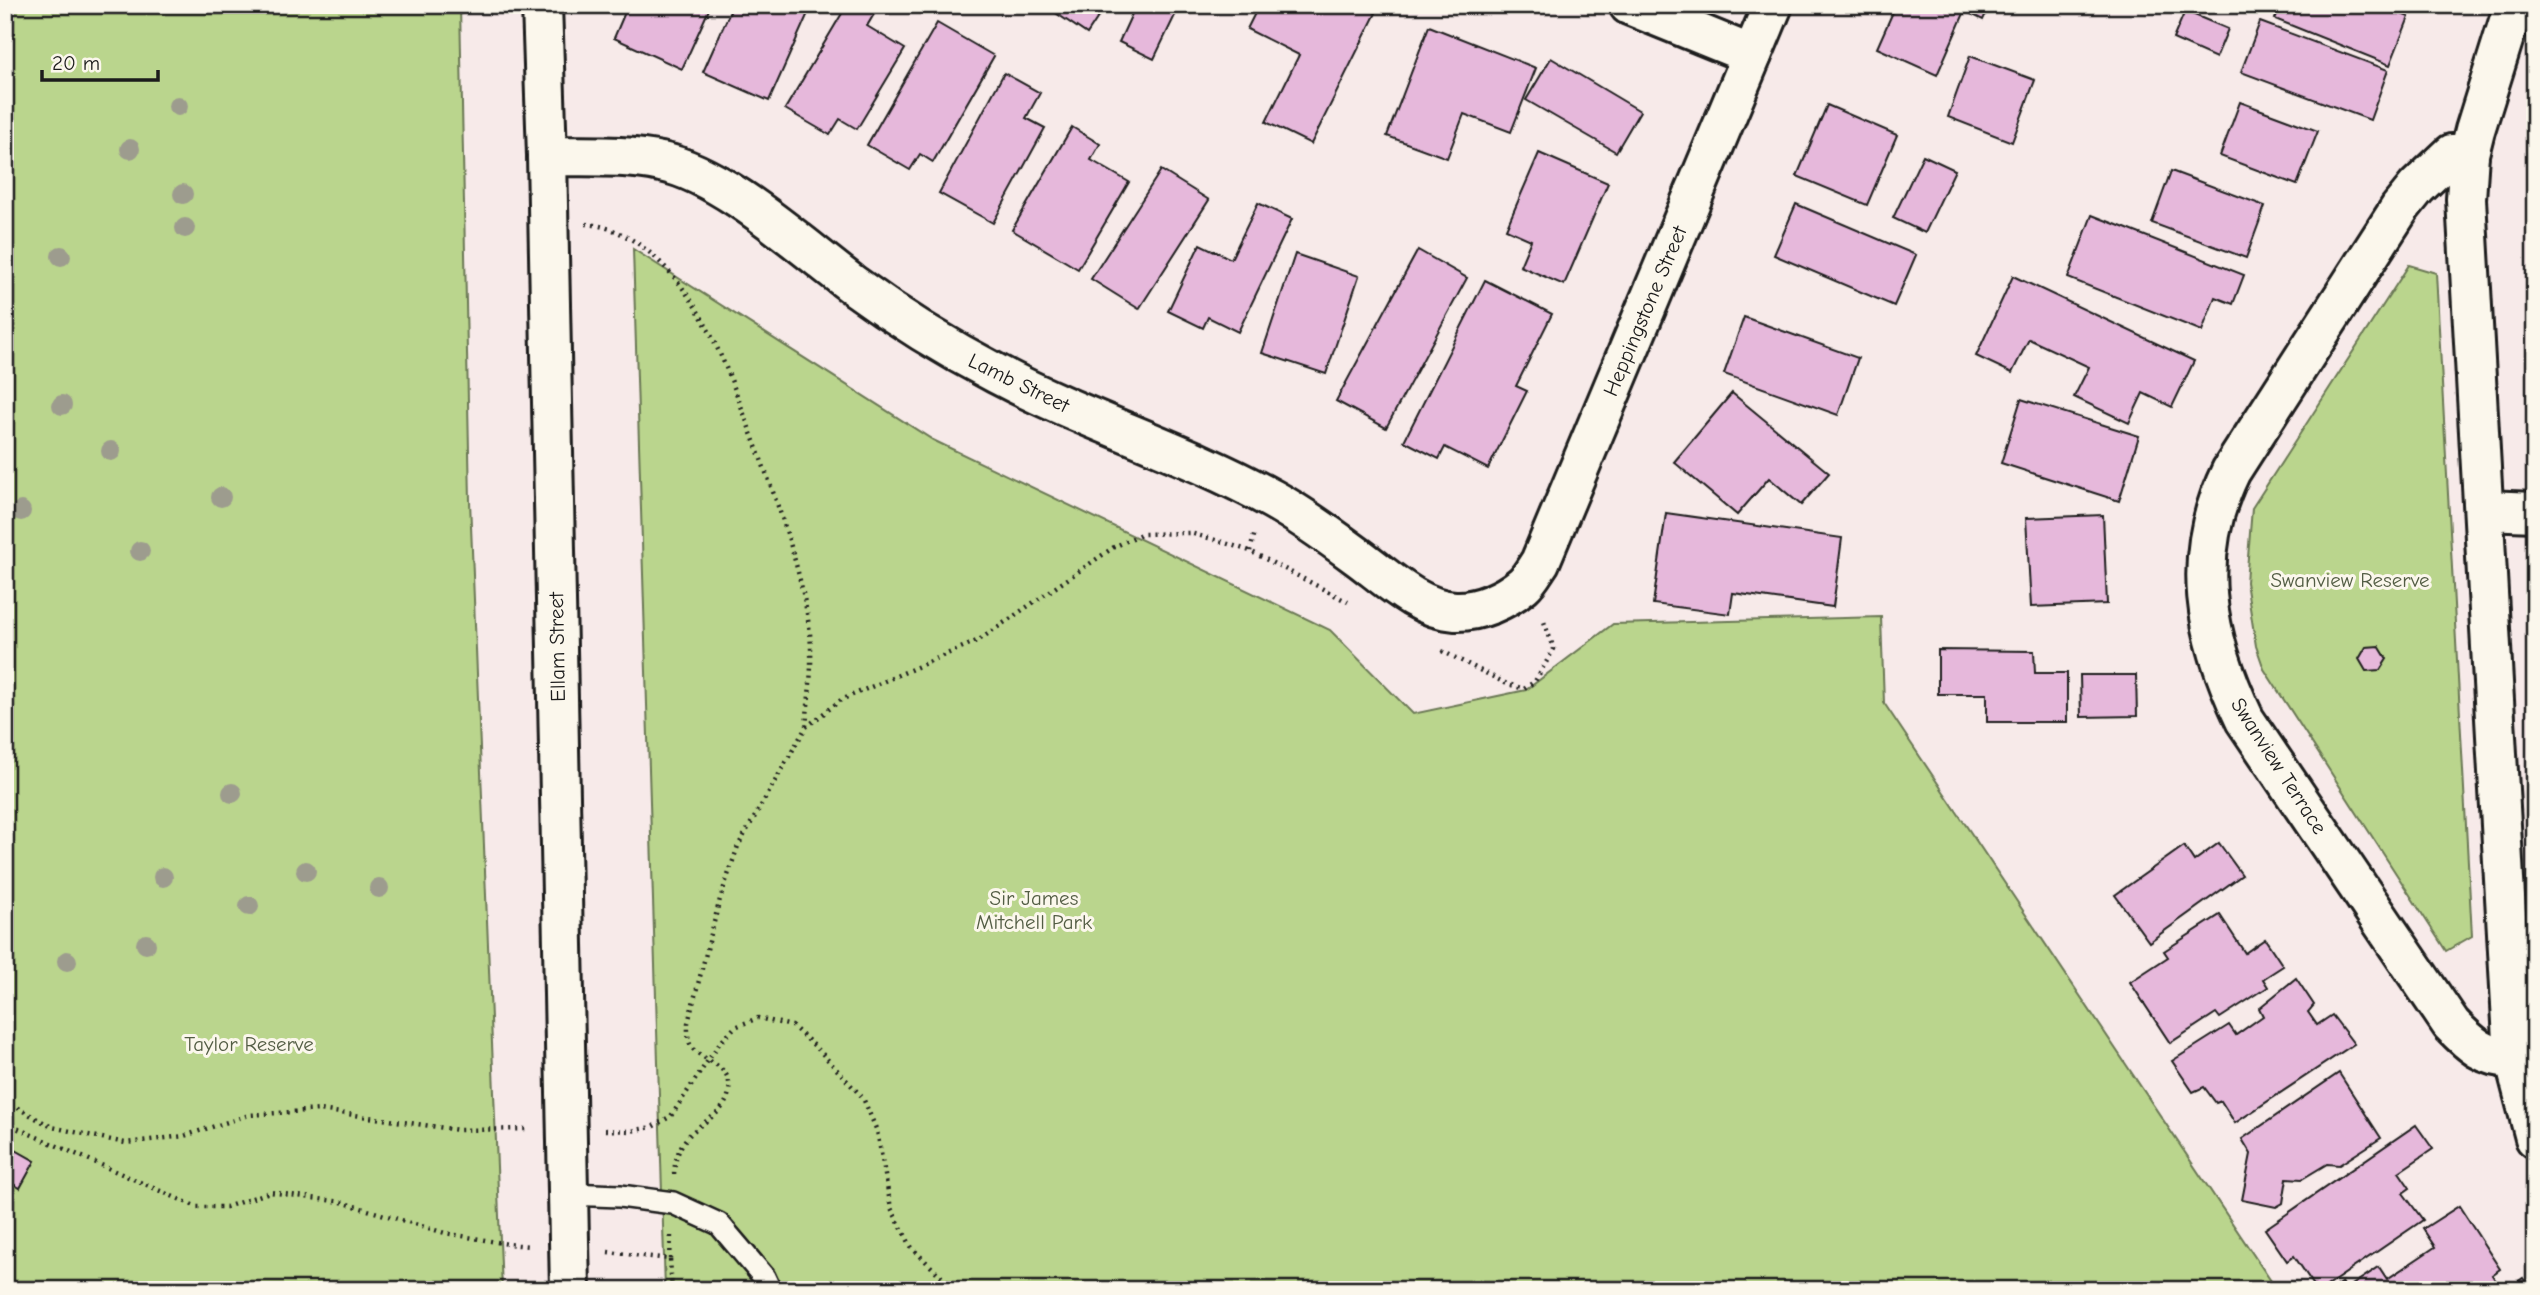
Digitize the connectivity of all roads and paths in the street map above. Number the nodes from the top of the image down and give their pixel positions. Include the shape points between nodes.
1 (542, 5) edge
2 (1629, 5) edge
3 (1773, 5) edge
4 (2514, 5) edge
5 (1752, 55) junction
6 (2469, 155) junction
7 (547, 156) junction
8 (548, 222) junction
9 (2485, 510) junction
10 (2535, 512) edge
11 (1496, 602) joint
12 (1359, 608) dead end
13 (1541, 614) dead end
14 (1432, 646) dead end
15 (806, 727) junction
16 (2514, 1058) junction
17 (5, 1123) edge
18 (2535, 1138) edge
19 (567, 1194) junction
20 (673, 1203) junction
21 (569, 1248) junction
22 (670, 1259) junction
23 (570, 1290) edge
24 (672, 1290) edge
25 (770, 1290) edge

1 - 7 street, Ellam Street
2 - 5 street
3 - 5 street, Heppingstone Street
4 - 6 street
5 - 11 street, Heppingstone Street via 1540,562 1523,584
6 - 9 street via 2468,225
6 - 16 street, Swanview Terrace via 2452,154 2400,208 2231,471 2213,513 2205,572 2216,647 2245,720 2451,1024 2486,1053
7 - 8 street, Ellam Street
7 - 11 street, Lamb Street via 662,162 702,177 734,195 936,340 1058,403 1272,499 1412,596 1455,611
8 - 15 path via 600,225 643,249 684,290 725,364 803,590 810,630
8 - 19 street, Ellam Street
9 - 10 street
9 - 16 street
12 - 15 path via 1250,551 1191,533 1141,534 1114,547 979,640 841,700
13 - 14 path via 1553,649 1535,681 1524,689
15 - 20 path via 738,846 720,898 687,1036 693,1049 721,1068 729,1090 717,1112 687,1135 678,1149
16 - 18 street
17 - 21 path via 197,1207 226,1207 270,1192 341,1202 445,1233
19 - 20 lane
19 - 21 street, Ellam Street
20 - 22 path
20 - 25 lane via 719,1224
21 - 22 path
21 - 23 street, Ellam Street
22 - 24 path

